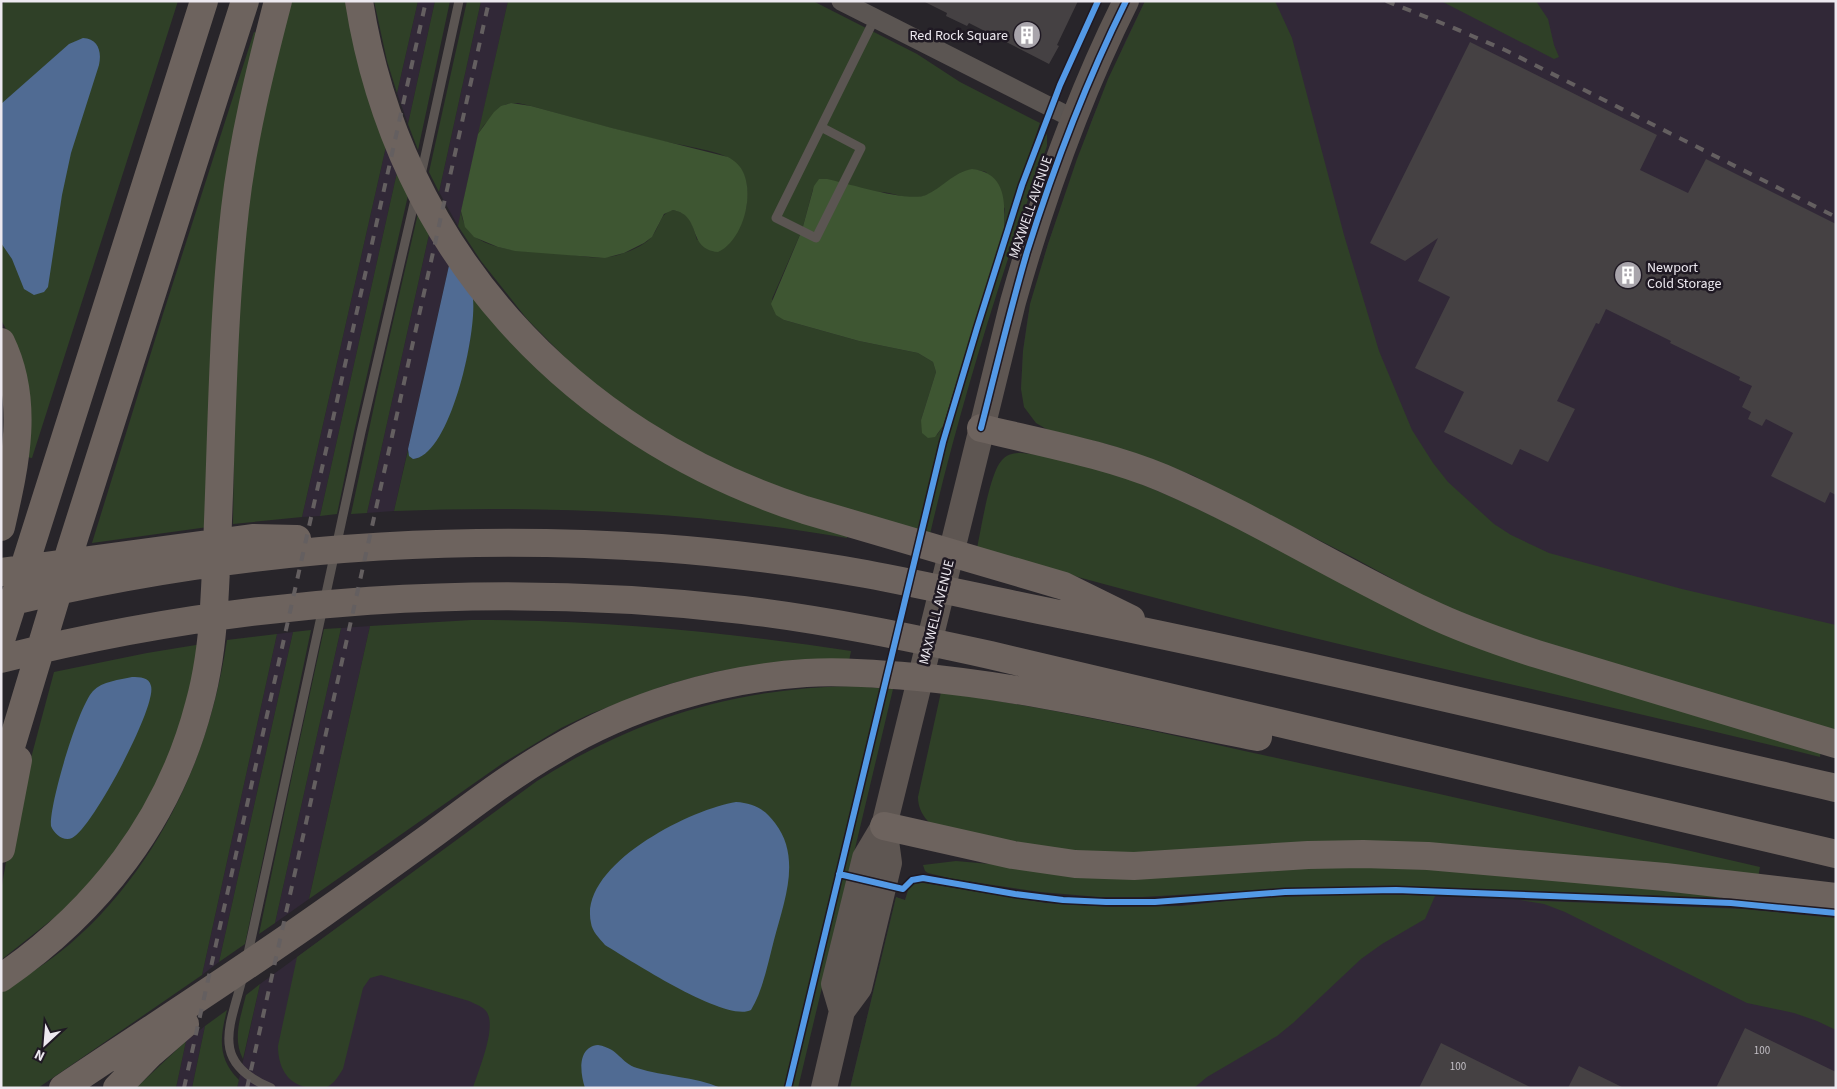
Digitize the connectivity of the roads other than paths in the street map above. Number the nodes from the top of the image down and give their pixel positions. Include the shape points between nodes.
1 (204, 1) edge
2 (244, 1) edge
3 (278, 1) edge
4 (360, 1) edge
5 (459, 1) edge
6 (841, 1) edge
7 (1126, 1) edge
8 (875, 18) junction
9 (1074, 119) junction
10 (821, 128) junction
11 (1, 342) edge
12 (981, 428) junction
13 (1, 527) edge
14 (431, 544) junction
15 (1, 572) edge
16 (1, 604) edge
17 (1161, 635) junction
18 (1, 640) edge
19 (1, 659) edge
20 (32, 681) junction
21 (1836, 744) edge
22 (1, 780) edge
23 (1518, 781) junction
24 (1833, 788) edge
25 (884, 826) junction
26 (1, 849) edge
27 (1826, 852) edge
28 (1836, 896) edge
29 (319, 916) junction
30 (11, 971) edge
31 (63, 1088) edge
32 (117, 1088) edge
33 (271, 1088) edge
34 (824, 1088) edge

1 - 18 highway
2 - 20 highway
3 - 30 highway via 248,127 235,209 227,306 214,607 210,655 199,705 171,782 136,844 111,879 81,912 49,943
4 - 17 highway via 381,95 412,174 442,228 460,258 516,328 592,399 680,457 765,497 1064,586
5 - 33 lane via 229,1032 231,1055 239,1069
6 - 8 street
7 - 9 main road, MAXWELL AVENUE
8 - 9 street
8 - 10 lane
9 - 12 main road, MAXWELL AVENUE via 1027,252
10 - 10 lane via 776,218 816,238 861,148
11 - 13 highway via 14,376 18,400 16,454
12 - 21 highway via 1088,454 1162,478 1414,606 1492,639
12 - 25 main road, MAXWELL AVENUE
14 - 15 highway via 254,538
14 - 16 highway via 204,564
14 - 17 highway via 523,543 660,548 772,560 885,578
17 - 24 highway
19 - 23 highway via 207,617 321,604 419,597 630,600 746,610 873,630
20 - 22 highway
20 - 26 highway
23 - 27 highway
23 - 29 highway via 1265,738 983,684 863,673 805,673 737,682 680,696 620,717 569,742 517,774
25 - 28 highway via 997,852 1075,864 1144,866 1308,855 1391,854 1665,877
25 - 34 main road, MAXWELL AVENUE via 889,863 859,988 842,1011
29 - 31 highway
29 - 32 highway via 189,1020

